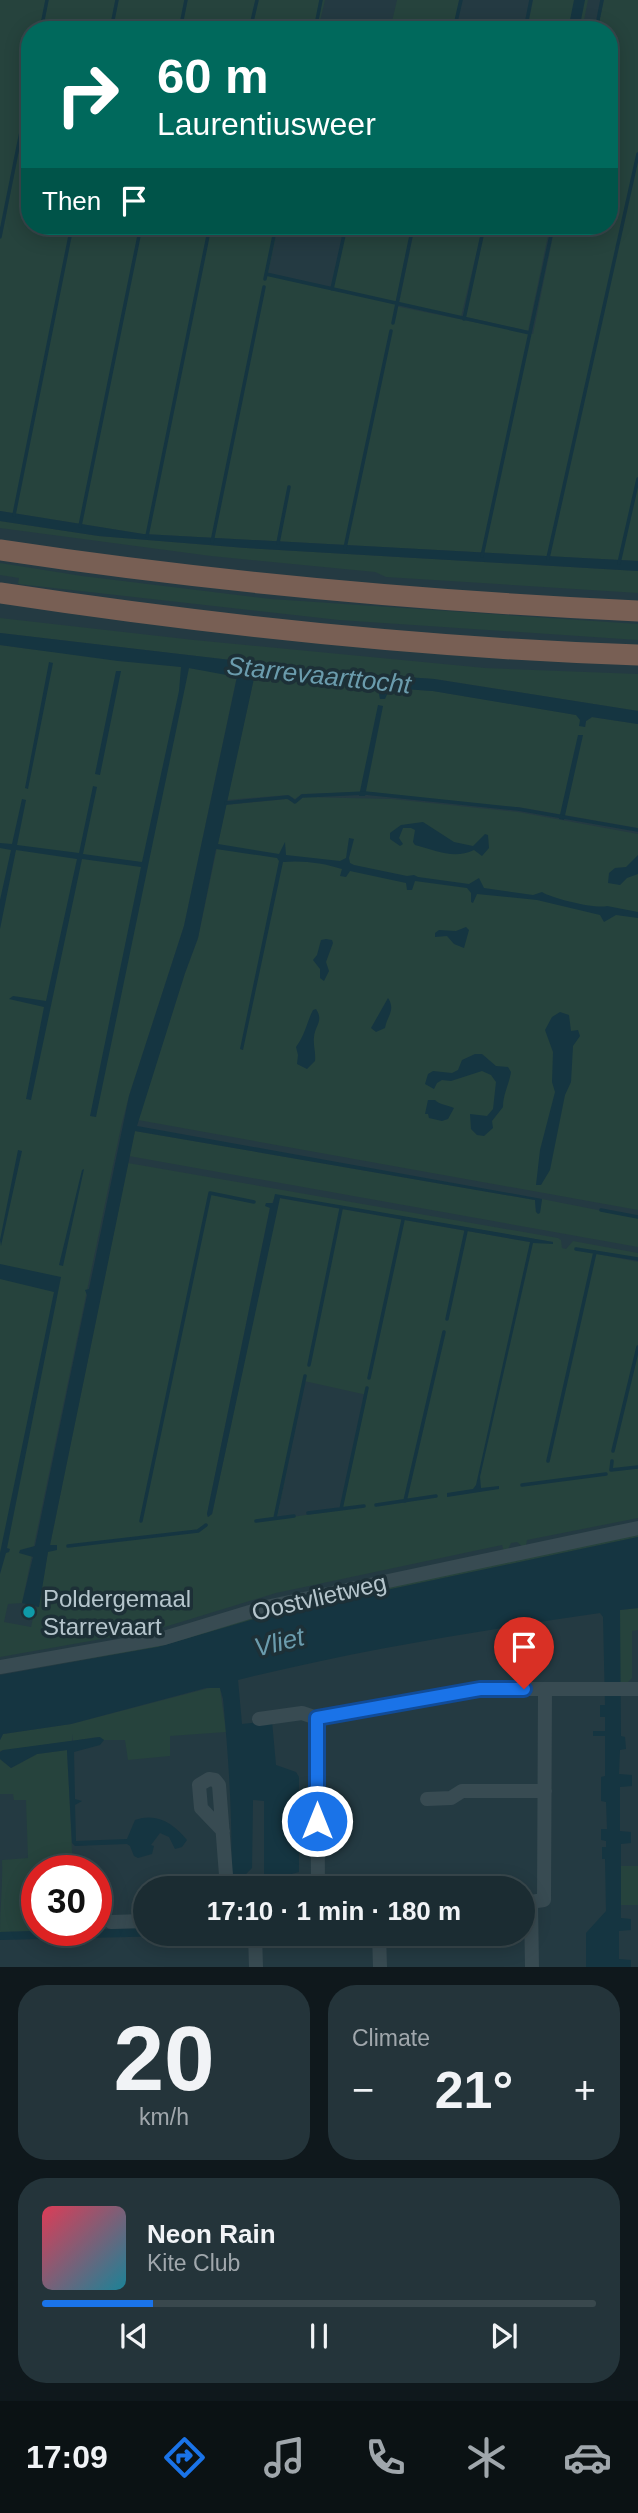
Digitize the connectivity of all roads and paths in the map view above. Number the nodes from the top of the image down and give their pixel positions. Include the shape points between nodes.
1 (0, 550) edge
2 (0, 593) edge
3 (638, 611) edge
4 (638, 654) edge
5 (638, 1528) edge
6 (0, 1667) edge
7 (545, 1689) junction
8 (638, 1689) edge
9 (317, 1718) junction
10 (259, 1719) dead end
11 (545, 1791) junction
12 (426, 1799) dead end
13 (223, 1831) dead end
14 (226, 1876) edge
15 (318, 1876) edge
16 (535, 1902) edge
17 (133, 1921) edge
18 (112, 1922) edge
19 (255, 1946) edge
20 (379, 1946) edge
21 (530, 1946) edge
22 (256, 1967) edge
23 (380, 1967) edge
24 (532, 1967) edge

1 - 3 highway via 233,581
2 - 4 highway via 353,638
5 - 6 street, Oostvlietweg via 266,1607 164,1638
7 - 8 street
7 - 9 street via 480,1689
7 - 11 street
9 - 10 street via 302,1713
9 - 15 street
11 - 12 street via 462,1791 451,1798
11 - 16 street via 544,1900
13 - 14 street
17 - 18 street
19 - 22 street
20 - 23 street
21 - 24 street

